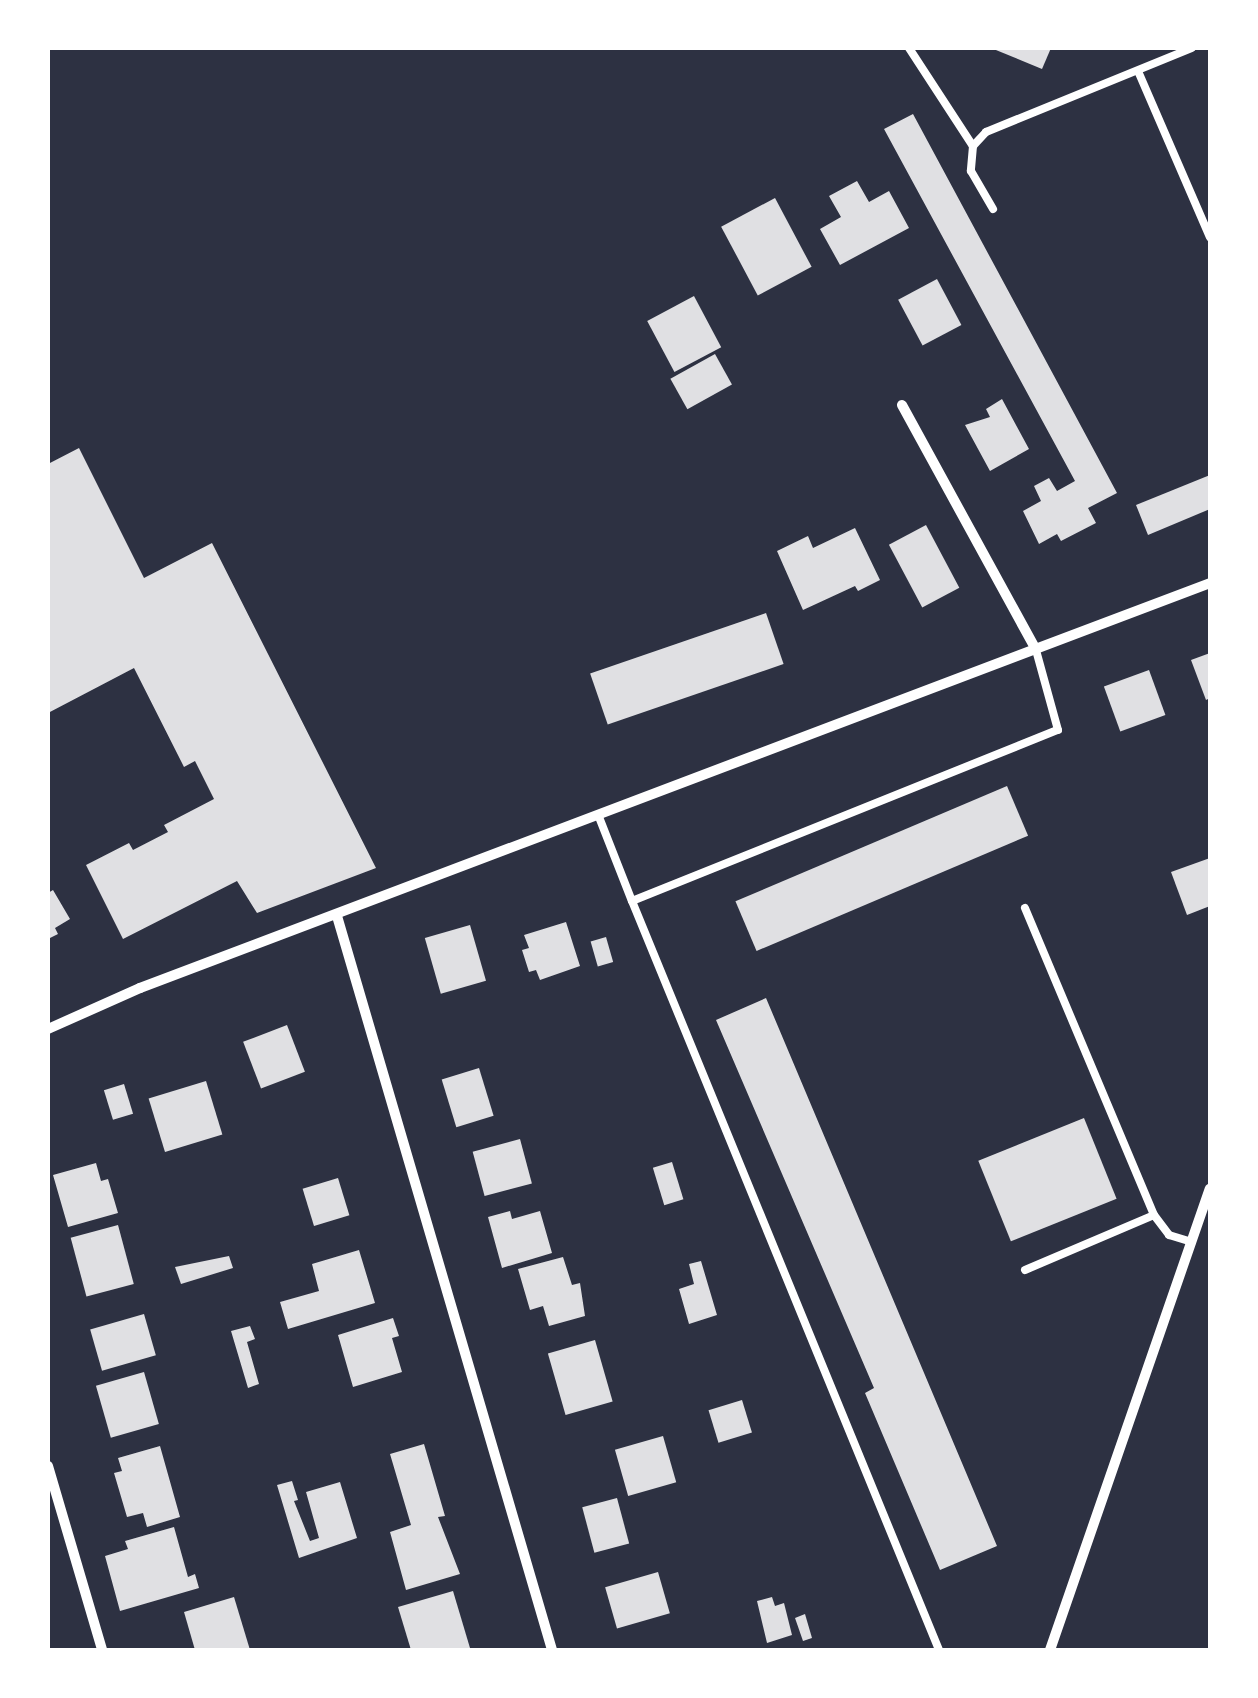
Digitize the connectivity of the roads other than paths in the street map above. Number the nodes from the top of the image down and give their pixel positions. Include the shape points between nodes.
1 (909, 48) edge
2 (1192, 48) edge
3 (1138, 71) junction
4 (973, 146) junction
5 (994, 209) dead end
6 (1210, 237) edge
7 (902, 405) dead end
8 (1210, 583) edge
9 (1036, 650) junction
10 (599, 817) junction
11 (632, 901) junction
12 (1026, 908) dead end
13 (337, 916) junction
14 (48, 1029) edge
15 (1210, 1190) edge
16 (1154, 1215) junction
17 (1192, 1242) junction
18 (1026, 1270) dead end
19 (48, 1466) edge
20 (102, 1650) edge
21 (552, 1650) edge
22 (939, 1650) edge
23 (1050, 1650) edge

1 - 4 lane
2 - 3 lane
3 - 4 lane via 986,132
3 - 6 lane
4 - 5 lane via 970,171
7 - 9 street
8 - 9 street
9 - 10 street
9 - 11 lane via 1058,730
10 - 11 lane
10 - 13 street
11 - 22 lane
12 - 16 lane
13 - 14 street
13 - 21 street
15 - 17 street
16 - 17 lane via 1169,1235
16 - 18 lane
17 - 23 street
19 - 20 street

